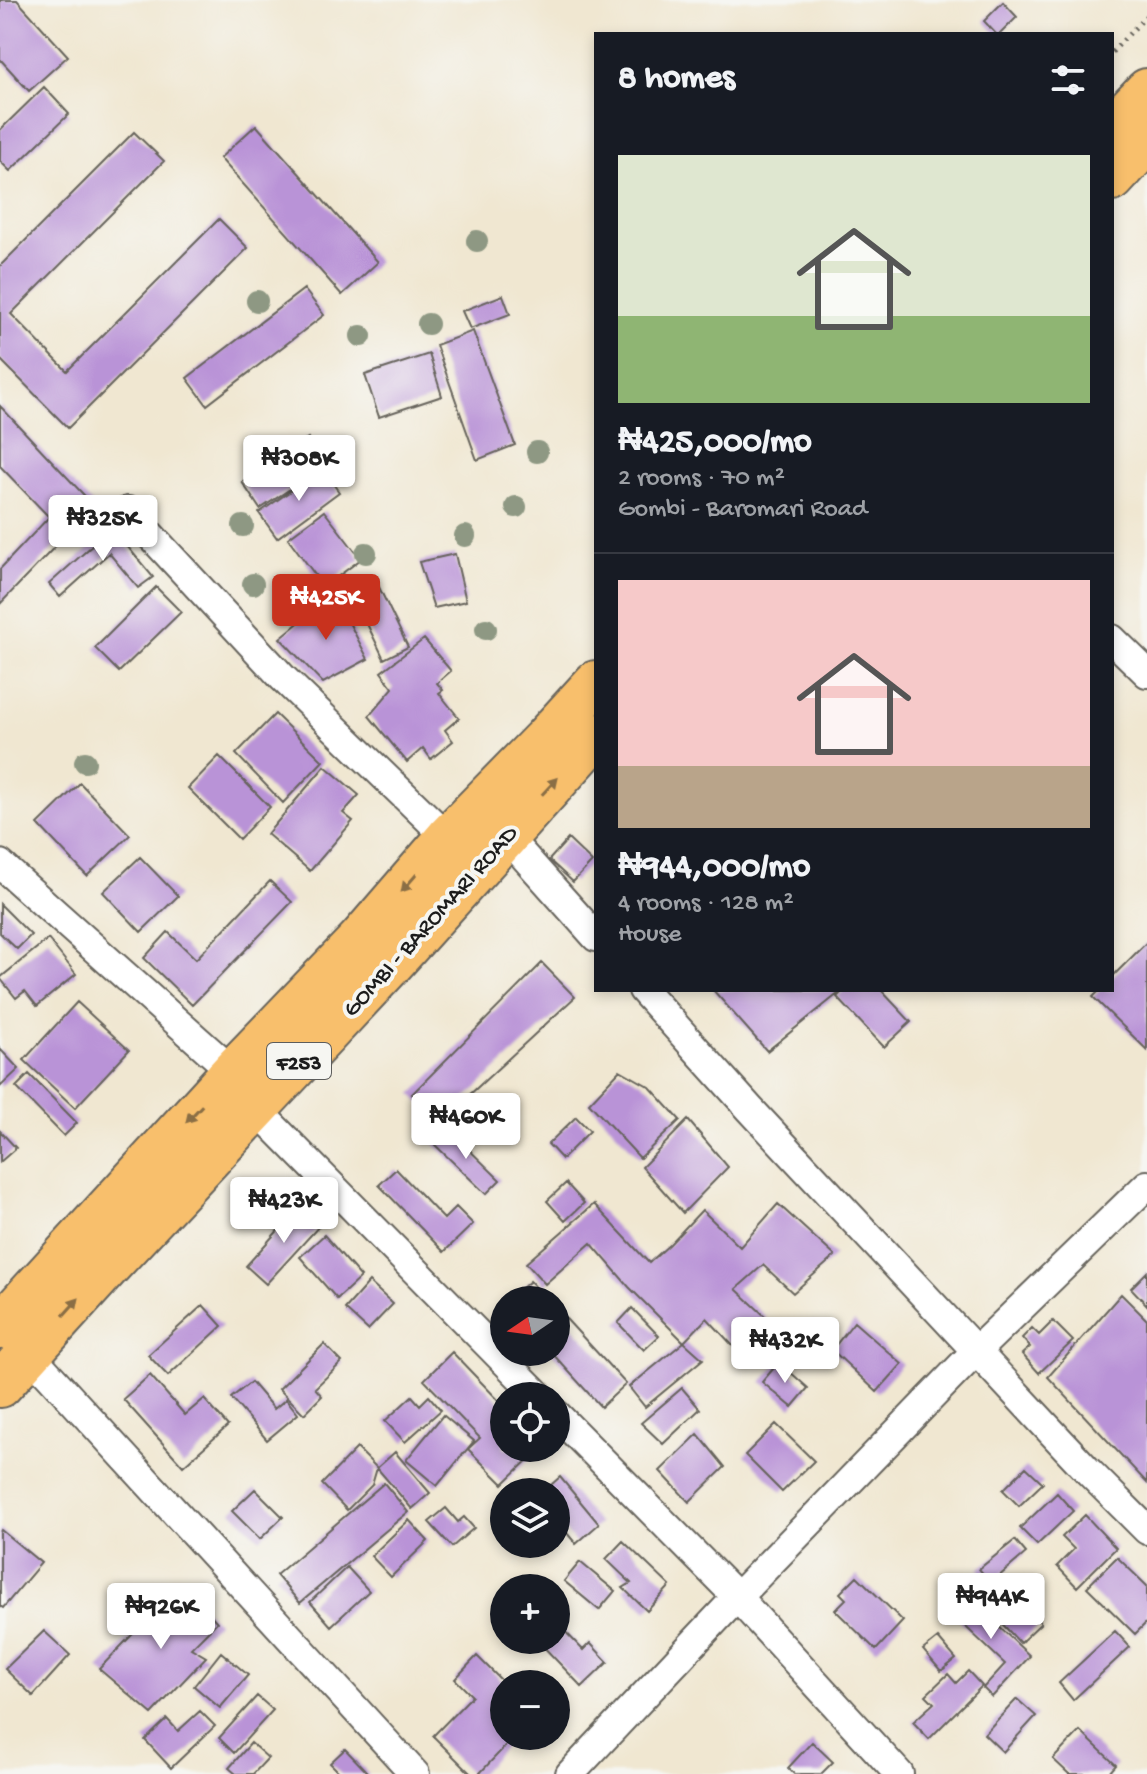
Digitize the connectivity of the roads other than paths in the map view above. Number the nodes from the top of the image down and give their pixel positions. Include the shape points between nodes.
1 (1147, 91) edge
2 (1114, 126) edge
3 (1147, 141) edge
4 (1114, 177) edge
5 (128, 511) dead end
6 (1114, 641) edge
7 (1147, 673) edge
8 (594, 685) edge
9 (594, 738) edge
10 (505, 835) junction
11 (448, 838) junction
12 (0, 864) edge
13 (594, 935) edge
14 (645, 992) edge
15 (233, 1072) junction
16 (256, 1109) junction
17 (1147, 1185) edge
18 (8, 1332) edge
19 (976, 1351) junction
20 (525, 1382) edge
21 (0, 1385) edge
22 (570, 1428) edge
23 (1147, 1530) edge
24 (737, 1597) junction
25 (415, 1774) edge
26 (570, 1774) edge
27 (899, 1774) edge

1 - 2 main road
3 - 4 main road
5 - 11 street via 283,678
6 - 7 street
8 - 11 main road, GOMBI - BAROMARI ROAD / F253
10 -> 9 main road, GOMBI - BAROMARI ROAD / F253
10 - 13 street
10 - 16 main road, GOMBI - BAROMARI ROAD / F253
11 -> 15 main road, GOMBI - BAROMARI ROAD / F253 via 360,940
12 - 15 street
14 - 19 street
15 -> 18 main road, GOMBI - BAROMARI ROAD / F253
18 -> 16 main road, GOMBI - BAROMARI ROAD / F253
16 - 20 street
17 - 19 street
18 - 21 main road, GOMBI - BAROMARI ROAD / F253
18 - 25 street
19 - 23 street
19 - 24 street
22 - 24 street
24 - 26 street
24 - 27 street

